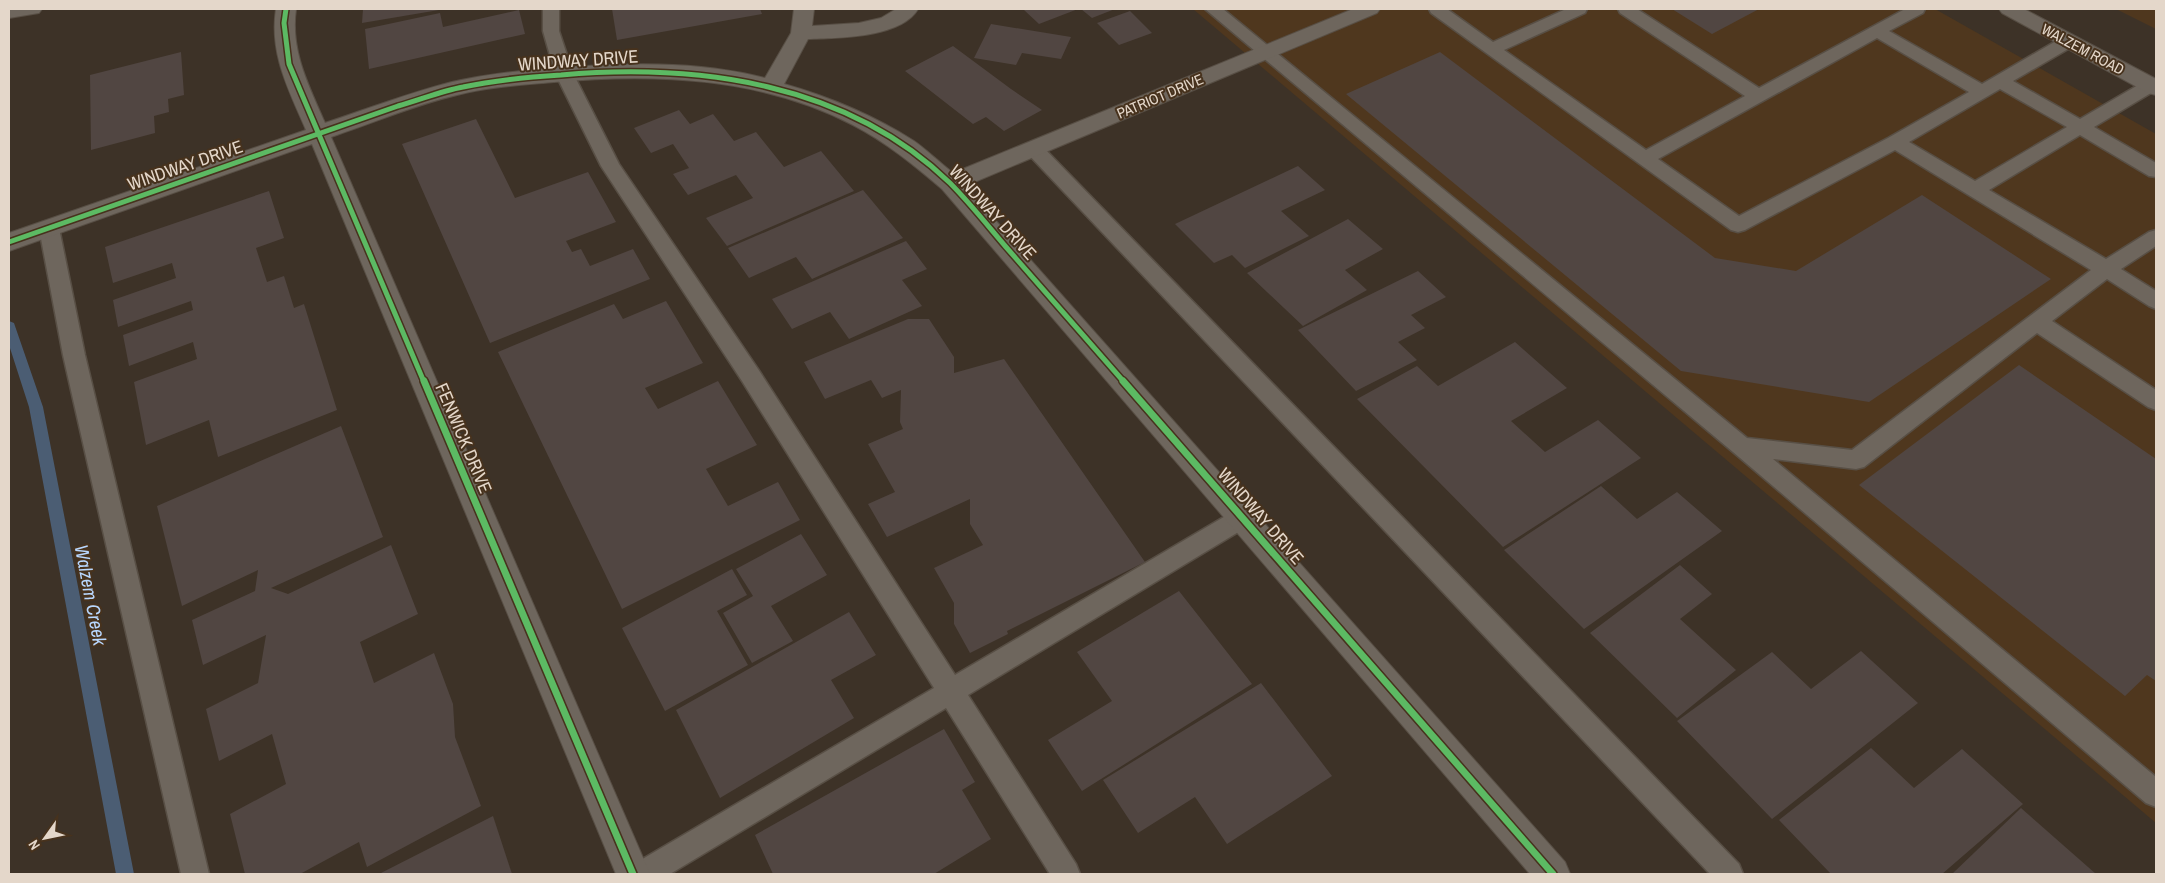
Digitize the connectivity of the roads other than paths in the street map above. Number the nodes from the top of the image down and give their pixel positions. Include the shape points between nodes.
1 (32, 9) edge
2 (286, 9) edge
3 (551, 9) edge
4 (804, 9) edge
5 (908, 9) edge
6 (1213, 9) edge
7 (1370, 9) edge
8 (1437, 9) edge
9 (1579, 9) edge
10 (1626, 9) edge
11 (1917, 9) edge
12 (2009, 9) edge
13 (9, 12) edge
14 (1877, 31) junction
15 (801, 33) junction
16 (2069, 41) junction
17 (1492, 49) junction
18 (1264, 53) junction
19 (564, 73) junction
20 (2000, 81) junction
21 (772, 85) junction
22 (2153, 87) edge
23 (1981, 92) junction
24 (1758, 96) junction
25 (2080, 128) junction
26 (319, 134) junction
27 (1895, 142) junction
28 (1034, 149) junction
29 (1646, 158) junction
30 (2156, 171) edge
31 (950, 183) junction
32 (1975, 190) junction
33 (49, 228) junction
34 (2156, 238) edge
35 (9, 242) edge
36 (2106, 269) junction
37 (2156, 301) edge
38 (2037, 322) junction
39 (2156, 401) edge
40 (1741, 446) junction
41 (1242, 518) junction
42 (950, 692) junction
43 (2156, 794) edge
44 (195, 874) edge
45 (633, 874) edge
46 (644, 874) edge
47 (1066, 874) edge
48 (1553, 874) edge
49 (1729, 874) edge

1 - 13 street
2 - 26 street, FENWICK DRIVE via 284,23 288,64
3 - 19 lane via 551,31
4 - 15 street
5 - 15 street via 901,17 882,24 835,32
6 - 18 lane
7 - 18 street, PATRIOT DRIVE
8 - 17 lane
9 - 17 lane
10 - 24 lane
11 - 14 lane
12 - 16 street, WALZEM ROAD
14 - 23 lane
14 - 24 lane
15 - 21 street
16 - 20 lane
16 - 22 street, WALZEM ROAD
17 - 29 lane
18 - 28 street, PATRIOT DRIVE
18 - 40 lane
19 - 21 street, WINDWAY DRIVE via 675,72
19 - 26 street, WINDWAY DRIVE via 453,89
19 - 42 lane via 610,166 750,375
20 - 23 lane
20 - 25 lane
21 - 31 street, WINDWAY DRIVE via 814,98 876,127
22 - 25 lane
23 - 27 lane
24 - 29 lane
25 - 30 lane
25 - 32 lane
26 - 33 street, WINDWAY DRIVE
26 - 45 street, FENWICK DRIVE
27 - 29 lane via 1738,225
27 - 32 lane
28 - 31 street, PATRIOT DRIVE
28 - 49 lane
31 - 41 street, WINDWAY DRIVE
32 - 36 lane
33 - 35 street, WINDWAY DRIVE
33 - 44 lane via 74,356
34 - 36 lane
36 - 37 lane
36 - 38 lane
38 - 39 lane
38 - 40 lane via 1856,460
40 - 43 lane
41 - 42 lane
41 - 48 street, WINDWAY DRIVE
42 - 46 lane
42 - 47 lane

